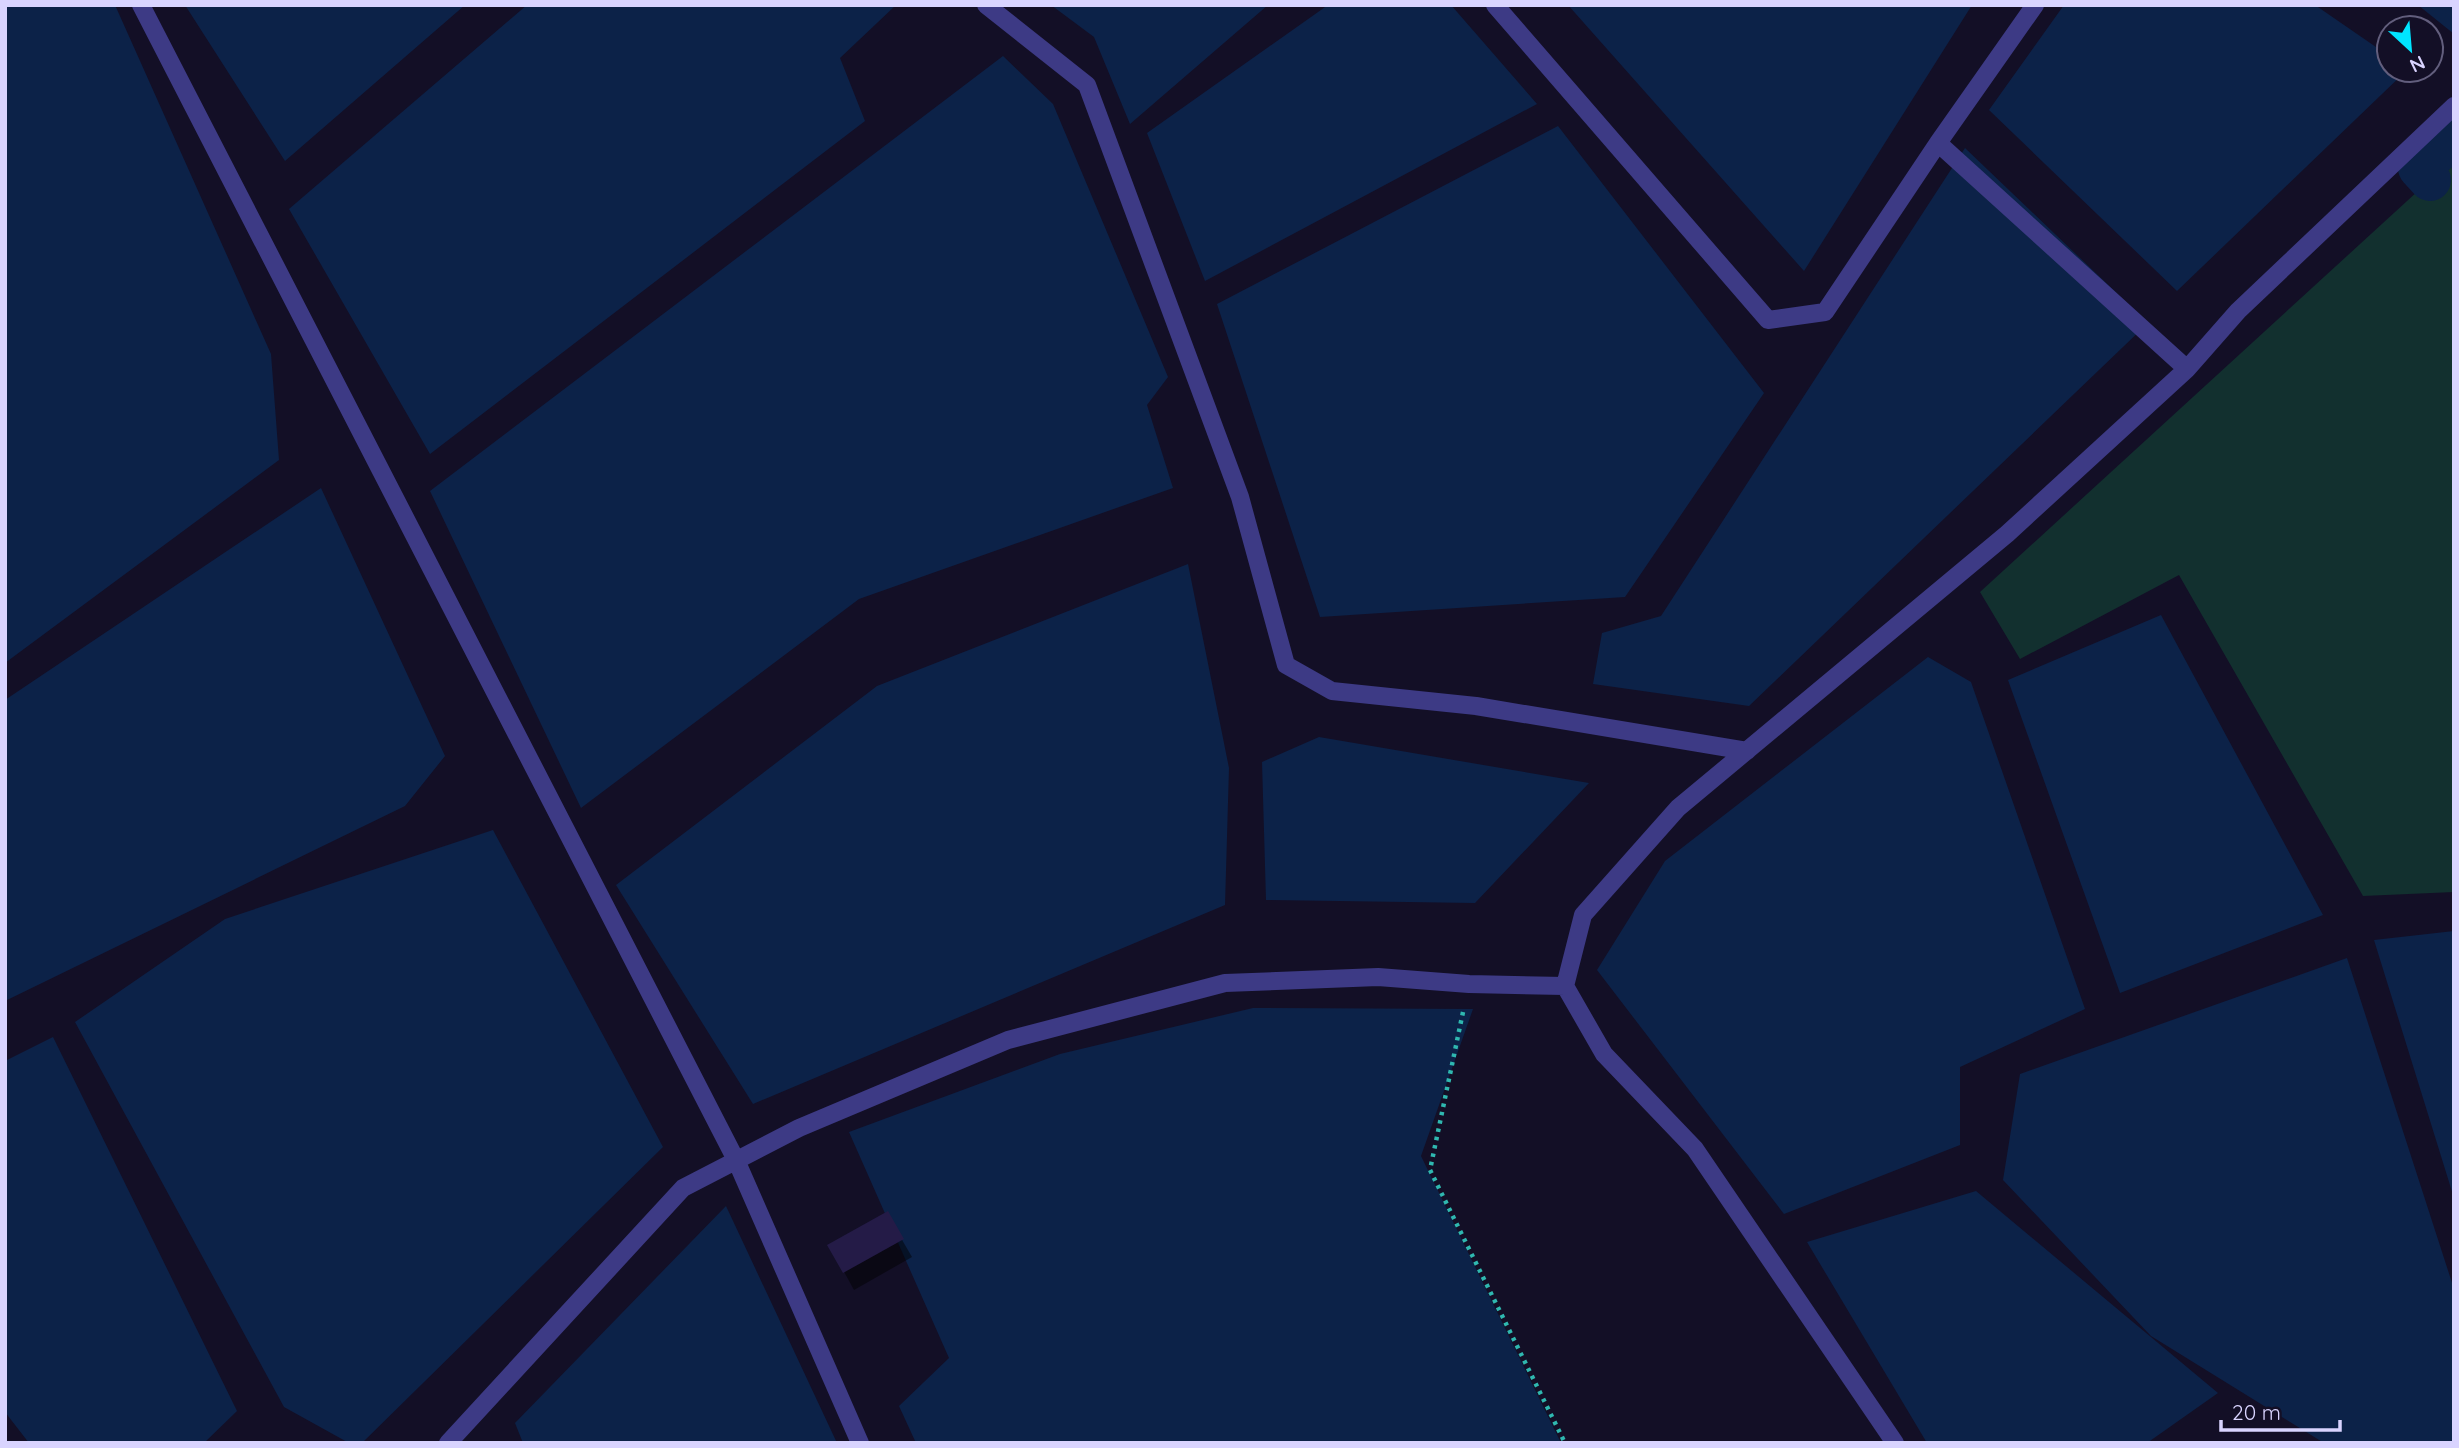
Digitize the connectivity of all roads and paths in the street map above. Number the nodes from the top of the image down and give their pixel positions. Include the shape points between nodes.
1 (141, 5) edge
2 (986, 5) edge
3 (1496, 5) edge
4 (2035, 5) edge
5 (2454, 106) edge
6 (1938, 143) junction
7 (2187, 369) junction
8 (1747, 751) junction
9 (1469, 984) junction
10 (1565, 986) junction
11 (736, 1160) junction
12 (467, 1435) edge
13 (448, 1443) edge
14 (860, 1443) edge
15 (1565, 1443) edge
16 (1895, 1443) edge

1 - 11 lane
2 - 8 lane via 1087,85 1240,497 1286,665 1332,691 1476,706
3 - 6 lane via 1768,320 1825,312
4 - 6 lane
5 - 7 lane via 2238,311
6 - 7 lane
7 - 8 lane via 2007,534
8 - 10 lane via 1678,808 1583,915
9 - 10 lane
9 - 11 lane via 1378,976 1225,983 1008,1040 799,1128
9 - 15 path via 1430,1170
10 - 16 lane via 1604,1054 1695,1149
11 - 12 lane via 683,1188
11 - 14 lane
12 - 13 lane

